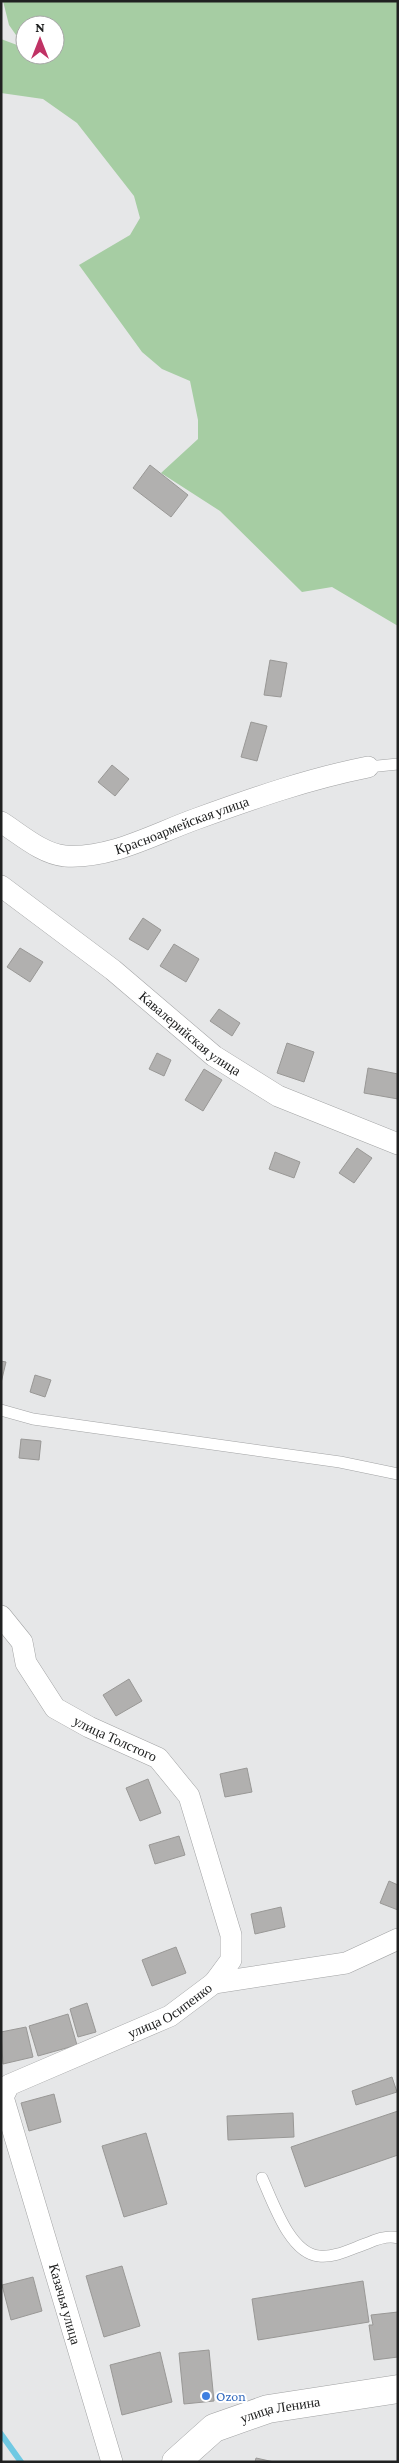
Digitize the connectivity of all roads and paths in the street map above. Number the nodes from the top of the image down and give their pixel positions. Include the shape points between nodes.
1 (398, 764) edge
2 (368, 767) joint
3 (1, 822) edge
4 (2, 886) edge
5 (398, 1144) edge
6 (1, 1410) edge
7 (398, 1474) edge
8 (1, 1616) edge
9 (398, 1939) edge
10 (214, 1983) junction
11 (18, 2145) joint
12 (262, 2178) dead end
13 (398, 2238) edge
14 (398, 2389) edge
15 (112, 2462) edge
16 (176, 2462) edge

1 - 2 lane
2 - 3 street, Красноармейская улица via 318,777 119,849 88,856 63,856 40,847
4 - 5 street, Кавалерийская улица via 113,970 222,1061 278,1096
6 - 7 lane via 33,1419 340,1462
8 - 10 street, улица Толстого via 22,1642 26,1663 55,1708 158,1758 189,1796 231,1934 231,1960
9 - 10 street, улица Осипенко via 346,1963
10 - 11 street, улица Осипенко via 170,2016 9,2085 3,2097
11 - 15 street, Казачья улица
12 - 13 lane via 291,2239 303,2251 319,2256 336,2254 379,2238
14 - 16 street, улица Ленина via 268,2409 214,2428

